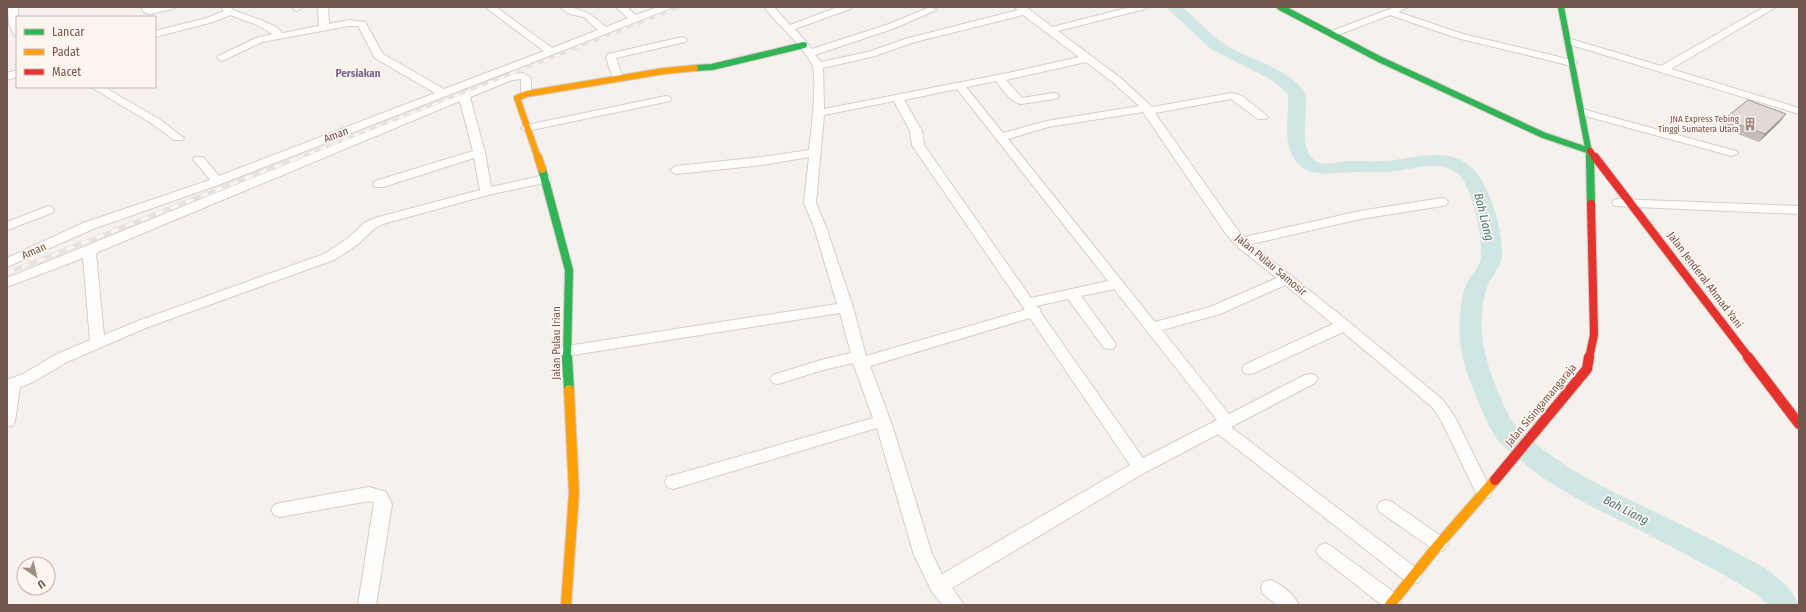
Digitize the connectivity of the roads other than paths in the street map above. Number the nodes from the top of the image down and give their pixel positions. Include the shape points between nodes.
1 (13, 7) edge
2 (146, 7) edge
3 (170, 7) edge
4 (323, 7) edge
5 (490, 7) edge
6 (565, 7) edge
7 (621, 7) edge
8 (666, 7) edge
9 (769, 7) edge
10 (847, 7) edge
11 (1142, 7) edge
12 (1280, 7) edge
13 (1403, 7) edge
14 (1561, 7) edge
15 (1771, 7) edge
16 (1023, 9) edge
17 (228, 10) edge
18 (931, 10) dead end
19 (1389, 12) junction
20 (635, 19) junction
21 (324, 27) junction
22 (790, 28) junction
23 (16, 30) edge
24 (1051, 30) junction
25 (605, 31) junction
26 (156, 34) edge
27 (1332, 34) junction
28 (280, 35) junction
29 (682, 40) dead end
30 (1568, 41) junction
31 (807, 49) junction
32 (552, 52) junction
33 (222, 58) dead end
34 (1088, 58) junction
35 (1572, 63) junction
36 (818, 66) junction
37 (1663, 69) junction
38 (618, 78) junction
39 (998, 78) junction
40 (959, 85) junction
41 (98, 88) edge
42 (443, 93) junction
43 (526, 94) junction
44 (464, 96) junction
45 (1054, 96) dead end
46 (898, 98) junction
47 (666, 99) dead end
48 (1149, 110) junction
49 (1799, 111) edge
50 (1582, 112) junction
51 (819, 114) junction
52 (1262, 117) dead end
53 (527, 128) junction
54 (1002, 137) junction
55 (178, 138) dead end
56 (1555, 139) junction
57 (1590, 151) junction
58 (479, 153) junction
59 (815, 153) junction
60 (1732, 153) dead end
61 (199, 159) dead end
62 (1591, 167) junction
63 (676, 170) dead end
64 (544, 179) junction
65 (217, 181) junction
66 (380, 184) dead end
67 (486, 192) junction
68 (1442, 202) dead end
69 (1618, 203) junction
70 (1631, 203) junction
71 (48, 210) dead end
72 (1799, 210) edge
73 (7, 226) edge
74 (1242, 242) junction
75 (93, 249) junction
76 (7, 263) edge
77 (1287, 279) junction
78 (7, 282) edge
79 (1117, 284) junction
80 (1071, 293) junction
81 (846, 308) junction
82 (1032, 308) junction
83 (1699, 308) dead end
84 (1344, 325) junction
85 (1151, 328) junction
86 (98, 343) junction
87 (1109, 344) dead end
88 (567, 351) junction
89 (860, 360) junction
90 (1742, 364) dead end
91 (1249, 369) dead end
92 (778, 379) dead end
93 (1310, 379) dead end
94 (10, 385) edge
95 (7, 421) edge
96 (882, 421) junction
97 (1223, 424) junction
98 (1799, 424) edge
99 (1794, 433) dead end
100 (1140, 467) junction
101 (673, 482) dead end
102 (1484, 492) junction
103 (1386, 507) dead end
104 (280, 510) dead end
105 (1439, 544) junction
106 (1325, 551) dead end
107 (1413, 576) junction
108 (939, 586) junction
109 (1270, 588) dead end
110 (1391, 604) edge
111 (367, 605) edge
112 (566, 605) edge
113 (955, 605) edge
114 (1290, 605) edge

1 - 23 street
2 - 3 street via 149,11
4 - 21 street
5 - 32 street
6 - 25 street via 587,15
7 - 20 street
8 - 20 street, Aman
9 - 22 street
10 - 22 street
11 - 24 street
12 - 27 main road
13 - 19 street
14 - 30 main road, Jalan Sisingamangaraja
15 - 37 street
16 - 24 street, Jalan Pulau Samosir
16 - 36 street via 871,54
17 - 26 street via 210,20
17 - 28 street via 273,29
18 - 31 street via 892,26
19 - 27 street
19 - 35 street via 1460,36
20 - 25 street, Aman
21 - 28 street
21 - 42 street via 349,22 362,24 373,49 379,56
22 - 31 street
24 - 34 street, Jalan Pulau Samosir
25 - 32 street, Aman
27 - 56 main road via 1380,59
28 - 33 street via 250,43
29 - 38 street via 612,56
30 - 35 main road, Jalan Sisingamangaraja
30 - 37 street
31 - 36 street
31 - 38 main road via 712,67
32 - 42 street, Aman
34 - 39 street
34 - 48 street, Jalan Pulau Samosir via 1118,80
35 - 50 main road, Jalan Sisingamangaraja
36 - 51 street
37 - 49 street
38 - 43 main road
39 - 40 street
39 - 45 street via 1021,101
40 - 46 street
40 - 54 street
41 - 55 street via 149,117
42 - 65 street, Aman
43 - 44 street via 526,78 518,76
43 - 53 main road, Jalan Pulau Irian via 517,100
44 - 58 street
44 - 75 street
46 - 51 street
46 - 82 street via 916,131 918,145
47 - 53 street
48 - 52 street via 1232,96
48 - 54 street via 1047,124
48 - 74 street, Jalan Pulau Samosir via 1231,231
50 - 57 main road, Jalan Sisingamangaraja
50 - 60 street
51 - 59 street
53 - 64 main road, Jalan Pulau Irian
54 - 79 street
56 - 57 main road
56 - 62 main road, Jalan Jenderal Ahmad Yani
57 - 62 main road, Jalan Sisingamangaraja
57 - 70 main road, Jalan Jenderal Ahmad Yani
58 - 66 street
58 - 67 street
59 - 63 street
59 - 81 street via 810,203
61 - 65 street
62 - 69 main road, Jalan Jenderal Ahmad Yani
62 - 102 main road, Jalan Sisingamangaraja via 1594,335 1587,369
64 - 67 street
64 - 88 main road, Jalan Pulau Irian via 569,270
65 - 76 street, Aman via 88,226
67 - 86 street via 379,220 329,257 143,324
68 - 74 street via 1360,215
69 - 70 street
69 - 83 main road, Jalan Jenderal Ahmad Yani
70 - 72 street
70 - 98 main road, Jalan Jenderal Ahmad Yani
71 - 73 street
74 - 77 street, Jalan Pulau Samosir
75 - 78 street
75 - 86 street via 89,254
77 - 84 street, Jalan Pulau Samosir
77 - 85 street via 1215,311
79 - 80 street
79 - 85 street
80 - 82 street
80 - 87 street
81 - 88 street
81 - 89 street
82 - 89 street
82 - 100 street
84 - 91 street
84 - 102 street, Jalan Pulau Samosir via 1437,403 1447,417
85 - 97 street
86 - 94 street
88 - 112 main road, Jalan Pulau Irian via 574,493
89 - 92 street via 821,365
89 - 96 street
90 - 99 main road
93 - 97 street
94 - 95 street
96 - 101 street
96 - 108 street via 924,554
97 - 100 street
97 - 107 street
100 - 108 street
102 - 105 main road, Jalan Sisingamangaraja
103 - 105 street
104 - 111 street via 369,494 380,497 383,504
105 - 107 main road, Jalan Sisingamangaraja
106 - 110 street
107 - 110 main road, Jalan Sisingamangaraja
108 - 113 street
109 - 114 street

